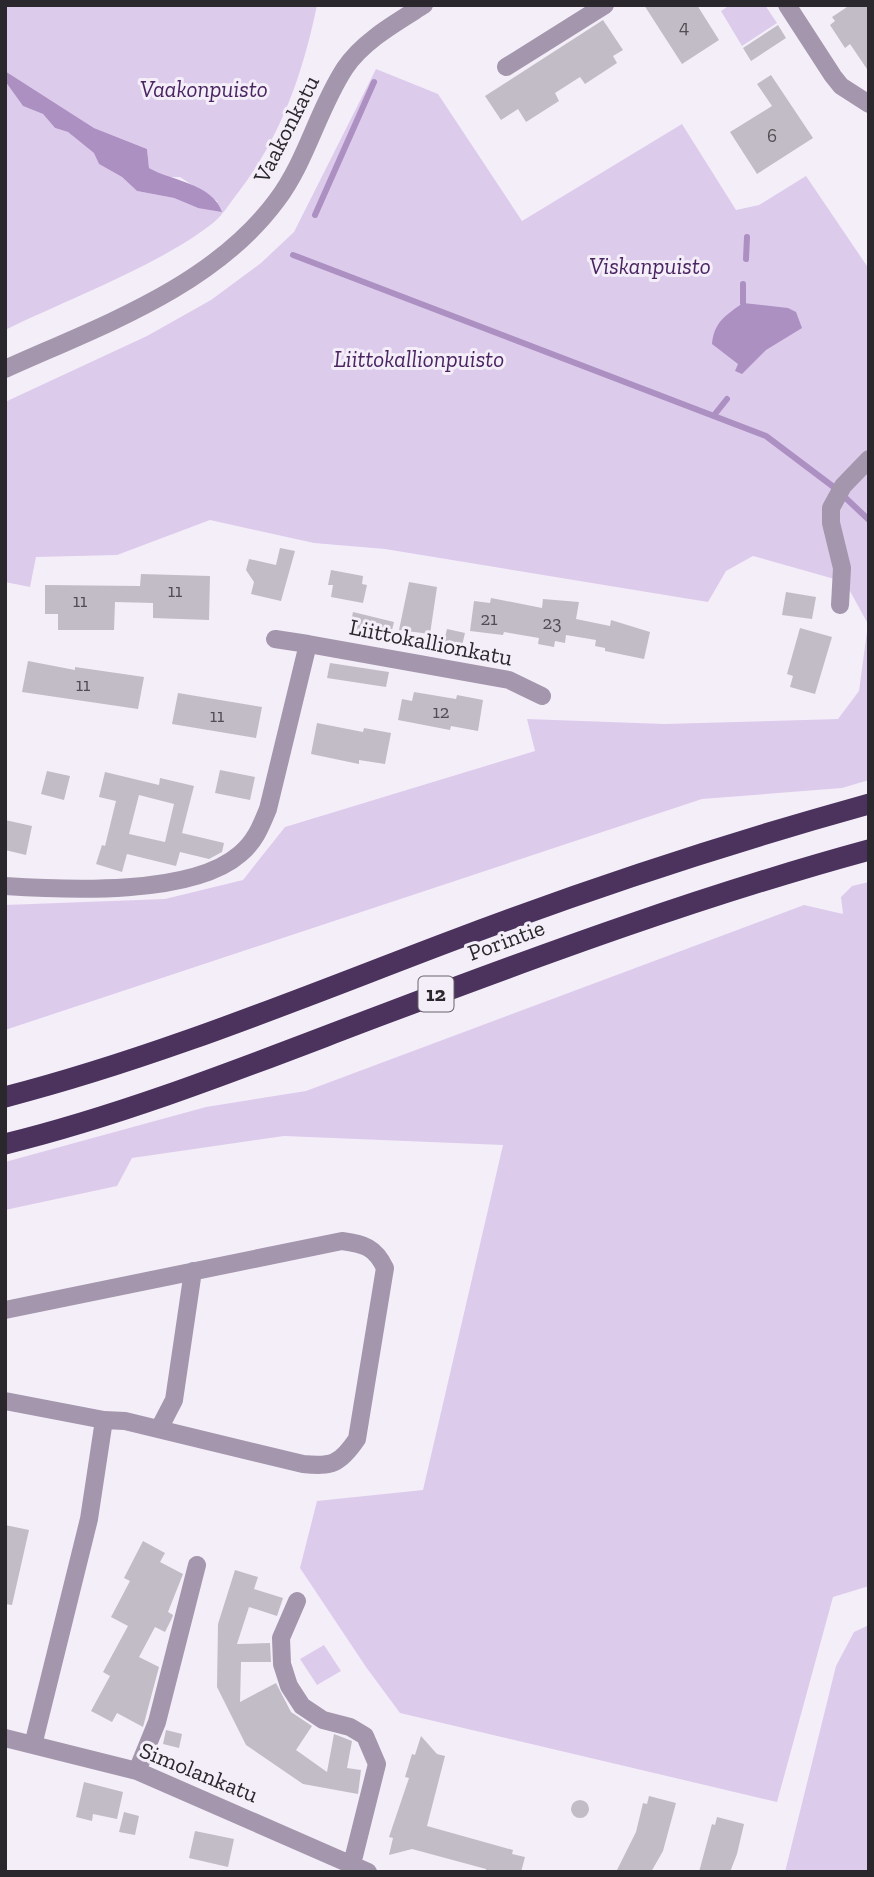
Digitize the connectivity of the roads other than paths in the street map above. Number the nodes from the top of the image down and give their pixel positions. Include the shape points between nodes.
1 (424, 5) edge
2 (604, 5) edge
3 (787, 5) edge
4 (506, 67) dead end
5 (869, 104) edge
6 (5, 369) edge
7 (869, 459) edge
8 (840, 605) dead end
9 (275, 639) dead end
10 (308, 644) junction
11 (542, 696) dead end
12 (869, 804) edge
13 (869, 850) edge
14 (5, 886) edge
15 (5, 1097) edge
16 (5, 1144) edge
17 (193, 1271) junction
18 (5, 1310) edge
19 (5, 1401) edge
20 (104, 1420) junction
21 (159, 1429) junction
22 (197, 1565) dead end
23 (297, 1601) dead end
24 (5, 1738) edge
25 (33, 1745) junction
26 (137, 1771) junction
27 (360, 1868) edge

1 - 6 street, Vaakonkatu via 346,66 287,186 233,249 156,299
2 - 4 street
3 - 5 street via 841,86
7 - 8 street via 831,508 842,568
9 - 10 street, Liittokallionkatu
10 - 11 street, Liittokallionkatu via 509,680
10 - 14 street via 268,809 258,833 241,854 218,868 116,889
12 - 15 highway, Porintie / 12 via 594,888 163,1048
13 - 16 highway, Porintie / 12 via 750,882 165,1094
17 - 18 street
17 - 21 street via 174,1400
17 - 21 street via 342,1241 366,1245 378,1254 385,1268 357,1439 346,1455 328,1466
19 - 20 street
20 - 21 street
20 - 25 street via 89,1519
22 - 26 street via 157,1722
23 - 27 street via 281,1638 289,1686 302,1706 323,1720 365,1736 377,1763
24 - 25 street, Simolankatu
25 - 26 street, Simolankatu
26 - 27 street, Simolankatu

